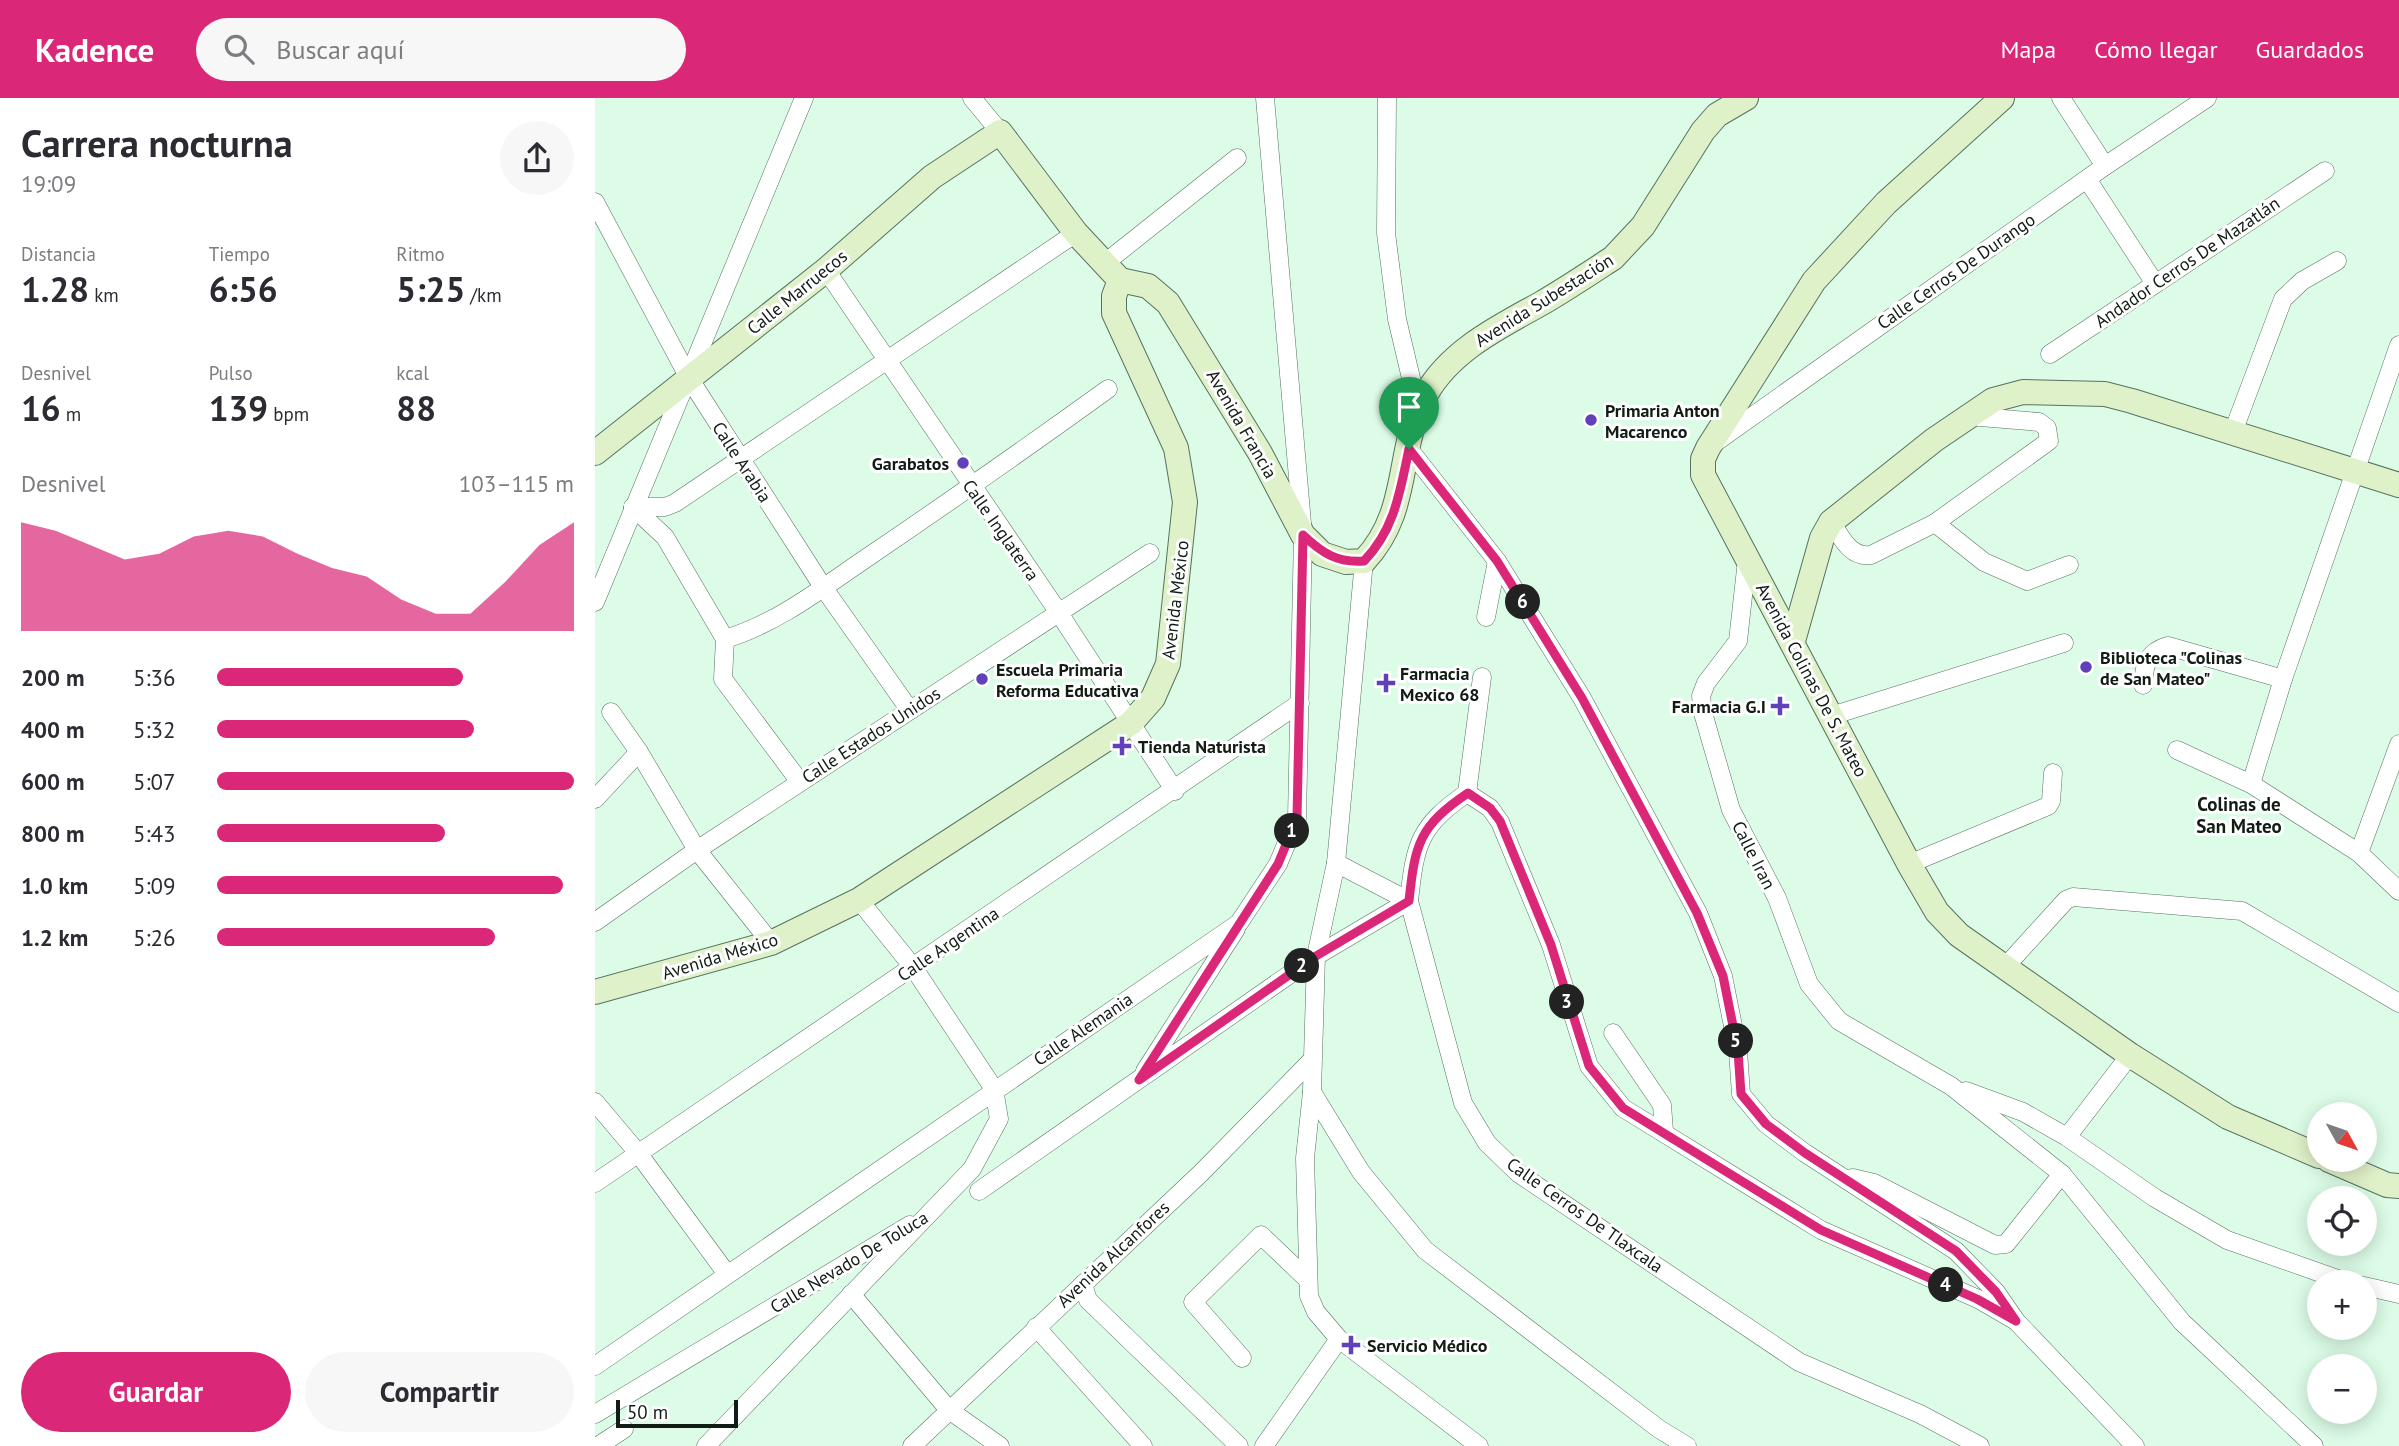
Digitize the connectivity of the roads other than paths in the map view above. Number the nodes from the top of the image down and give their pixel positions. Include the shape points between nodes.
1 (804, 98) edge
2 (972, 98) edge
3 (1265, 98) edge
4 (1387, 98) edge
5 (1746, 98) edge
6 (2001, 98) edge
7 (2061, 98) edge
8 (2207, 98) edge
9 (1000, 132) junction
10 (1237, 158) dead end
11 (2105, 166) junction
12 (2325, 171) dead end
13 (2087, 179) junction
14 (595, 202) edge
15 (1076, 233) junction
16 (2337, 261) dead end
17 (826, 270) junction
18 (1113, 272) junction
19 (2154, 282) junction
20 (2399, 345) edge
21 (2050, 354) dead end
22 (887, 360) junction
23 (689, 378) junction
24 (1108, 389) dead end
25 (1419, 412) junction
26 (1968, 416) junction
27 (2233, 432) junction
28 (1707, 448) junction
29 (1409, 449) junction
30 (595, 453) edge
31 (739, 458) junction
32 (2357, 471) junction
33 (2399, 485) edge
34 (971, 487) junction
35 (633, 507) junction
36 (1831, 522) junction
37 (1935, 523) junction
38 (1303, 535) junction
39 (1150, 553) dead end
40 (1747, 560) junction
41 (1364, 561) junction
42 (1497, 561) junction
43 (2069, 565) dead end
44 (823, 587) junction
45 (595, 602) edge
46 (1059, 613) junction
47 (1486, 617) dead end
48 (725, 639) junction
49 (1793, 641) junction
50 (2064, 643) dead end
51 (1482, 677) dead end
52 (2283, 679) junction
53 (2143, 685) dead end
54 (1300, 703) junction
55 (909, 709) junction
56 (611, 712) dead end
57 (1831, 716) junction
58 (1131, 723) junction
59 (2399, 744) edge
60 (2177, 750) dead end
61 (639, 752) junction
62 (2053, 773) dead end
63 (800, 782) junction
64 (2251, 785) junction
65 (1175, 791) junction
66 (1468, 793) junction
67 (595, 799) edge
68 (697, 850) junction
69 (2359, 853) junction
70 (1336, 863) junction
71 (1909, 864) junction
72 (2399, 891) edge
73 (859, 900) junction
74 (1409, 901) junction
75 (595, 922) edge
76 (1239, 923) junction
77 (771, 943) junction
78 (1316, 956) junction
79 (2006, 966) junction
80 (913, 967) junction
81 (595, 992) edge
82 (2399, 1003) edge
83 (1613, 1033) dead end
84 (2130, 1055) junction
85 (1312, 1060) junction
86 (1139, 1080) junction
87 (1951, 1086) junction
88 (994, 1089) junction
89 (1312, 1091) junction
90 (595, 1102) edge
91 (1664, 1131) junction
92 (2067, 1138) junction
93 (2307, 1151) edge
94 (638, 1153) junction
95 (2357, 1172) edge
96 (2062, 1174) junction
97 (1840, 1175) junction
98 (595, 1183) edge
99 (2399, 1186) edge
100 (979, 1191) dead end
101 (934, 1211) junction
102 (2312, 1270) edge
103 (727, 1274) junction
104 (1307, 1279) junction
105 (1083, 1284) junction
106 (2377, 1289) edge
107 (851, 1294) junction
108 (2399, 1294) edge
109 (2016, 1321) junction
110 (1036, 1326) junction
111 (1339, 1339) junction
112 (1242, 1357) dead end
113 (595, 1366) edge
114 (949, 1410) junction
115 (595, 1414) edge
116 (624, 1429) dead end
117 (598, 1446) edge
118 (706, 1446) edge
119 (912, 1446) edge
120 (1000, 1446) edge
121 (1143, 1446) edge
122 (1239, 1446) edge
123 (1264, 1446) edge
124 (1479, 1446) edge
125 (1687, 1446) edge
126 (1980, 1446) edge
127 (2135, 1446) edge
128 (2314, 1446) edge

1 - 23 street
2 - 9 street
3 - 38 street, Calle Alemania
4 - 25 street via 1386,233 1397,319
5 - 25 street, Avenida Subestación via 1717,115 1703,131 1631,243 1474,344 1441,374
6 - 28 street via 1886,203 1814,281
7 - 11 street
8 - 11 street, Calle Cerros De Durango
9 - 15 street
9 - 17 street, Calle Marruecos via 932,177
10 - 18 street
11 - 13 street, Calle Cerros De Durango
12 - 19 street, Andador Cerros De Mazatlán
13 - 19 street
13 - 28 street, Calle Cerros De Durango
14 - 23 street, Calle Arabia
15 - 18 street
15 - 22 street
16 - 27 street via 2302,281 2283,299
17 - 22 street, Calle Inglaterra
17 - 23 street, Calle Marruecos
18 - 38 street, Avenida Francia via 1148,286 1168,303 1260,453
18 - 58 street, Avenida México via 1114,313 1176,449 1185,502 1168,664 1153,698
19 - 21 street, Andador Cerros De Mazatlán
20 - 32 street
22 - 31 street
22 - 34 street, Calle Inglaterra
23 - 30 street, Calle Marruecos
23 - 31 street, Calle Arabia
23 - 35 street
24 - 34 street
25 - 29 street, Avenida Subestación
26 - 27 street via 1993,400 2023,392 2105,394
26 - 36 street
26 - 37 street via 2039,422 2047,428 2049,440
27 - 32 street
28 - 40 street, Avenida Colinas De S. Mateo via 1703,475
29 - 41 street, Avenida Subestación via 1392,522 1382,542
29 - 42 street
31 - 35 street via 675,503
31 - 44 street, Calle Arabia
32 - 33 street
32 - 52 street
34 - 44 street
34 - 46 street, Calle Inglaterra
35 - 45 street
35 - 48 street via 665,537
36 - 37 street via 1852,552 1862,556
36 - 49 street via 1822,538
37 - 43 street via 1985,562 2027,581
38 - 41 street, Avenida Francia via 1322,554 1346,562
38 - 54 street, Calle Alemania
39 - 46 street, Calle Estados Unidos
40 - 49 street, Avenida Colinas De S. Mateo
40 - 87 street, Calle Iran via 1738,641 1701,696 1731,810 1777,898 1809,984 1826,1007 1839,1021
41 - 70 street
42 - 47 street
42 - 97 street via 1582,698 1697,913 1723,976 1738,1051 1741,1094 1766,1124
44 - 48 street via 758,629
44 - 55 street, Calle Arabia
46 - 55 street, Calle Estados Unidos
46 - 58 street, Calle Inglaterra
48 - 63 street via 723,679
49 - 57 street, Avenida Colinas De S. Mateo
50 - 57 street
51 - 66 street
52 - 53 street via 2168,646 2155,650 2144,665
52 - 64 street
54 - 65 street, Calle Argentina
54 - 76 street, Calle Alemania via 1297,818 1278,864
55 - 63 street, Calle Estados Unidos
56 - 61 street
57 - 71 street, Avenida Colinas De S. Mateo
58 - 65 street, Calle Inglaterra
58 - 73 street, Avenida México
59 - 69 street
60 - 64 street
61 - 67 street
61 - 68 street
62 - 71 street via 2048,806
63 - 68 street, Calle Estados Unidos
64 - 69 street
65 - 80 street, Calle Argentina
66 - 74 street via 1439,813 1422,835 1413,862
66 - 91 street via 1500,821 1551,945 1589,1066 1623,1108
68 - 75 street, Calle Estados Unidos
68 - 77 street
69 - 72 street
70 - 74 street
70 - 78 street
71 - 79 street, Avenida Colinas De S. Mateo via 1937,912 1959,935
73 - 77 street, Avenida México
73 - 80 street
74 - 78 street
74 - 126 street, Calle Cerros De Tlaxcala via 1463,1102 1487,1143 1518,1173 1799,1362 1920,1413
76 - 86 street
76 - 88 street, Calle Alemania
77 - 81 street, Avenida México
78 - 85 street
78 - 86 street
79 - 82 street via 2073,897 2227,908 2253,916
79 - 84 street, Avenida Colinas De S. Mateo
80 - 88 street
80 - 94 street, Calle Argentina
83 - 91 street via 1663,1105
84 - 92 street
84 - 93 street, Avenida Colinas De S. Mateo via 2228,1117
85 - 89 street
85 - 105 street, Avenida Alcanfores
86 - 100 street
87 - 92 street via 2023,1112
87 - 96 street
88 - 101 street via 999,1119 972,1169
88 - 103 street, Calle Alemania
89 - 104 street via 1305,1158
89 - 125 street via 1361,1172 1425,1250
90 - 94 street
91 - 109 street via 1821,1230
92 - 102 street via 2227,1240
94 - 98 street, Calle Argentina
94 - 103 street
95 - 99 street
96 - 97 street via 2005,1244 1996,1245 1874,1183
96 - 128 street via 2182,1322
97 - 109 street via 1956,1251 1996,1292
101 - 107 street, Calle Nevado De Toluca
101 - 115 street, Calle Nevado De Toluca
103 - 113 street, Calle Alemania
104 - 111 street via 1316,1312
104 - 112 street via 1261,1235 1193,1302
105 - 110 street, Avenida Alcanfores
105 - 122 street via 1088,1300
106 - 108 street
107 - 114 street
107 - 118 street, Calle Nevado De Toluca
109 - 127 street
110 - 114 street, Avenida Alcanfores
110 - 121 street
111 - 123 street
111 - 124 street
114 - 119 street, Avenida Alcanfores
114 - 120 street
116 - 117 street

